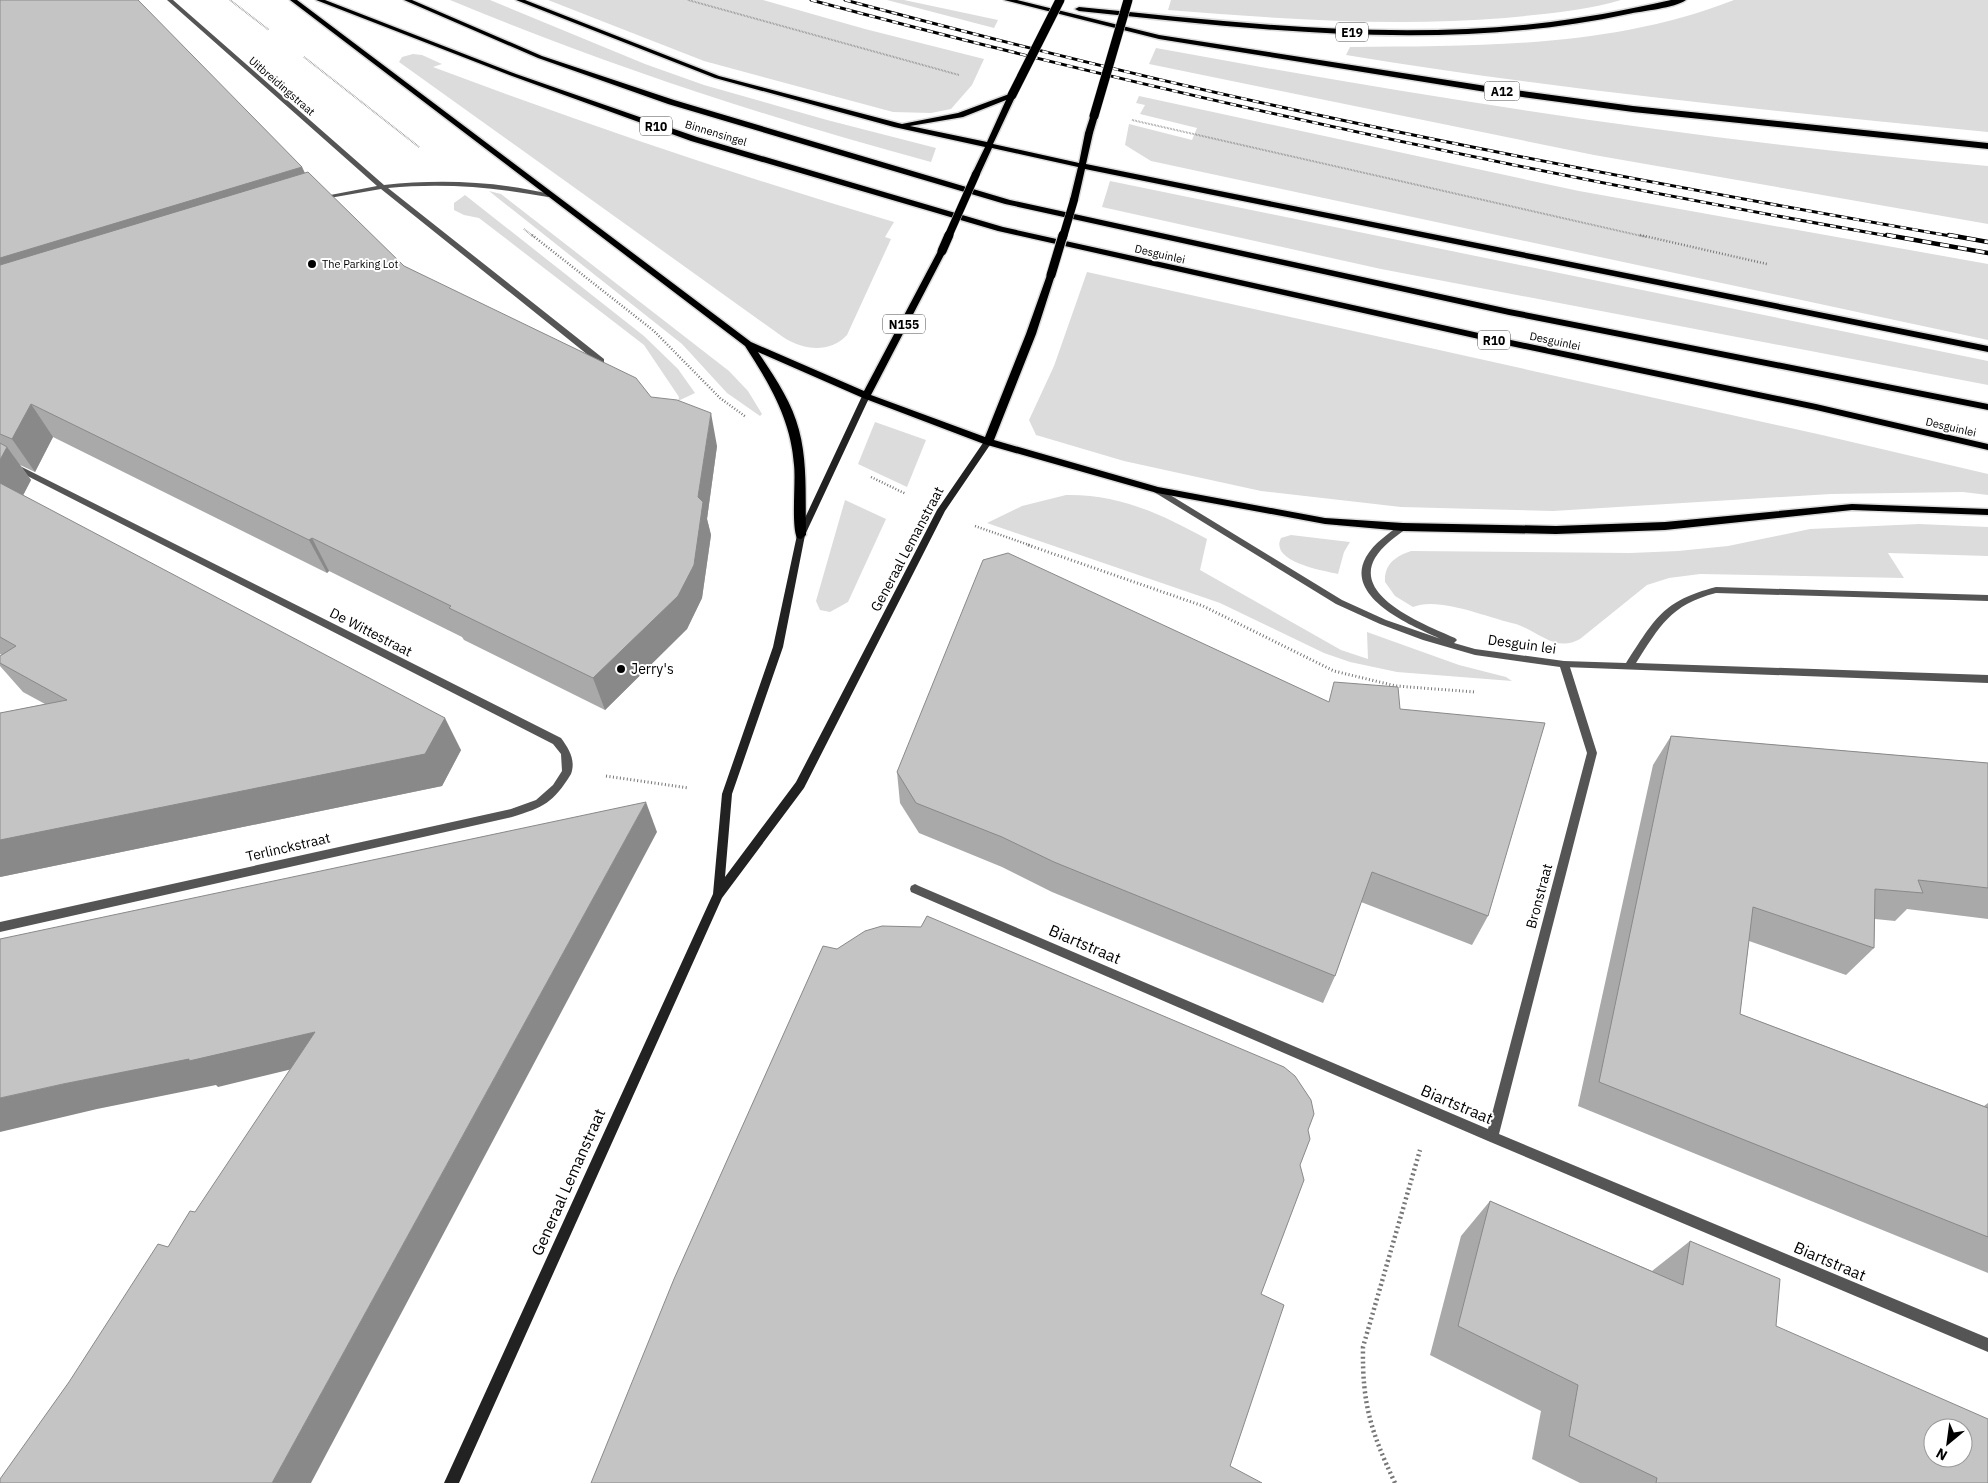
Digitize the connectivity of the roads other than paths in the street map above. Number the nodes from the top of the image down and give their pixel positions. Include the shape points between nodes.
1 (170, 0) edge
2 (293, 0) edge
3 (318, 0) edge
4 (407, 0) edge
5 (519, 0) edge
6 (1008, 0) edge
7 (1060, 0) edge
8 (1128, 0) edge
9 (1682, 0) edge
10 (1020, 3) junction
11 (1012, 95) junction
12 (897, 125) junction
13 (1089, 134) joint
14 (989, 146) junction
15 (1988, 146) edge
16 (1083, 166) junction
17 (381, 186) junction
18 (548, 195) junction
19 (308, 202) edge
20 (1008, 202) joint
21 (1001, 229) joint
22 (748, 344) junction
23 (1988, 349) edge
24 (601, 361) edge
25 (866, 396) junction
26 (1988, 407) edge
27 (988, 442) junction
28 (1988, 447) edge
29 (0, 459) edge
30 (1157, 490) junction
31 (1988, 512) edge
32 (1403, 527) junction
33 (801, 535) junction
34 (1988, 598) edge
35 (1475, 652) junction
36 (1564, 664) junction
37 (1629, 666) junction
38 (1988, 679) edge
39 (567, 771) joint
40 (915, 889) dead end
41 (718, 895) junction
42 (0, 927) edge
43 (1492, 1137) junction
44 (1988, 1345) edge
45 (450, 1483) edge

1 - 17 street, Uitbreidingstraat
2 - 18 main road
3 - 21 main road, Binnensingel / R10 via 505,72 694,139
4 - 20 main road, Binnensingel via 540,57 671,102
5 - 12 main road via 717,77
6 - 10 highway
7 - 11 highway, bridge
8 - 13 highway, bridge
9 - 10 highway, E19 via 1631,13 1552,26 1463,32 1274,28
10 - 15 highway, A12 via 1160,37 1476,88 1633,109
11 - 12 main road via 953,117
11 - 14 main road, Generaal Lemanstraat
12 - 14 main road
13 - 16 main road, Generaal Lemanstraat
14 - 16 main road
14 - 25 main road, Generaal Lemanstraat / N155, bridge via 942,251
16 - 23 main road
16 - 27 main road, Generaal Lemanstraat / N155, bridge via 1031,334
17 - 18 street via 467,185 504,187
17 - 19 street
17 - 24 street, Uitbreidingstraat
18 - 22 main road
20 - 26 main road, Desguinlei / R10 via 1509,312
21 - 28 main road, Desguinlei / R10
22 - 25 main road
22 - 33 main road via 783,402 797,443
25 - 27 main road
25 - 33 main road, Generaal Lemanstraat / N155
27 - 30 main road
27 - 41 main road, Generaal Lemanstraat / N155 via 941,510 800,785
29 - 39 street, De Wittestraat via 557,741 566,753
30 - 32 main road via 1325,521
30 - 35 street via 1339,602 1426,638
31 - 32 main road via 1852,506 1665,526 1556,530
32 - 35 street via 1379,547 1368,562 1367,581 1376,598 1398,614
33 - 41 main road, Generaal Lemanstraat / N155 via 778,647 727,794
34 - 37 street via 1709,591 1680,601 1666,611
35 - 36 street, Desguin lei
36 - 37 street, Desguin lei
36 - 43 street, Bronstraat via 1592,753
37 - 38 street, Desguin lei
39 - 42 street, Terlinckstraat via 557,788 540,803 512,813
40 - 43 street, Biartstraat
41 - 45 main road, Generaal Lemanstraat / N155
43 - 44 street, Biartstraat

